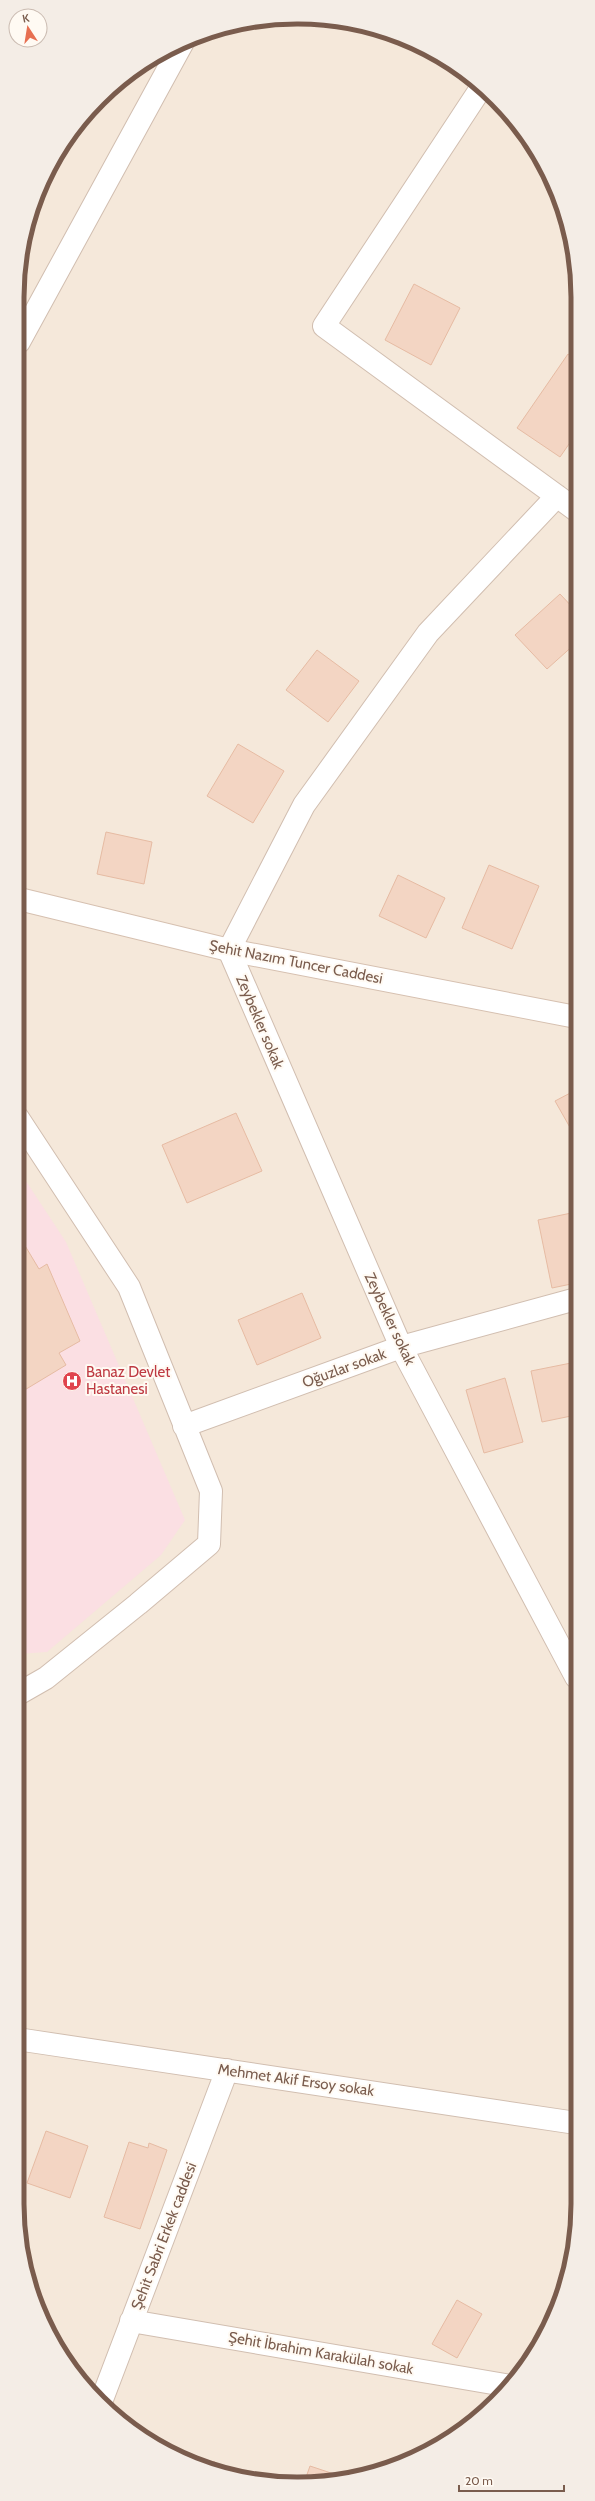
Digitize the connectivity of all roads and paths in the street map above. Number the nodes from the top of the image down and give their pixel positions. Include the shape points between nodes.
1 (179, 51) edge
2 (478, 92) edge
3 (24, 333) edge
4 (570, 505) edge
5 (24, 900) edge
6 (229, 950) junction
7 (571, 1016) edge
8 (24, 1127) edge
9 (571, 1300) edge
10 (401, 1347) junction
11 (184, 1426) junction
12 (571, 1668) edge
13 (24, 1691) edge
14 (24, 2040) edge
15 (227, 2070) junction
16 (571, 2122) edge
17 (131, 2321) junction
18 (502, 2385) edge
19 (103, 2396) edge

1 - 3 street
2 - 4 street via 324,326
4 - 6 street via 424,639 304,805
5 - 6 street, Şehit Nazım Tuncer Caddesi
6 - 7 street, Şehit Nazım Tuncer Caddesi
6 - 10 street, Zeybekler sokak
8 - 11 street via 129,1287
9 - 10 street, Oğuzlar sokak
10 - 11 street, Oğuzlar sokak
10 - 12 street, Zeybekler sokak
11 - 13 street via 211,1491 209,1544 46,1678
14 - 15 street, Mehmet Akif Ersoy sokak
15 - 16 street, Mehmet Akif Ersoy sokak
15 - 17 street, Şehit Sabri Erkek caddesi
17 - 18 street, Şehit İbrahim Karakülah sokak
17 - 19 street, Şehit Sabri Erkek caddesi

